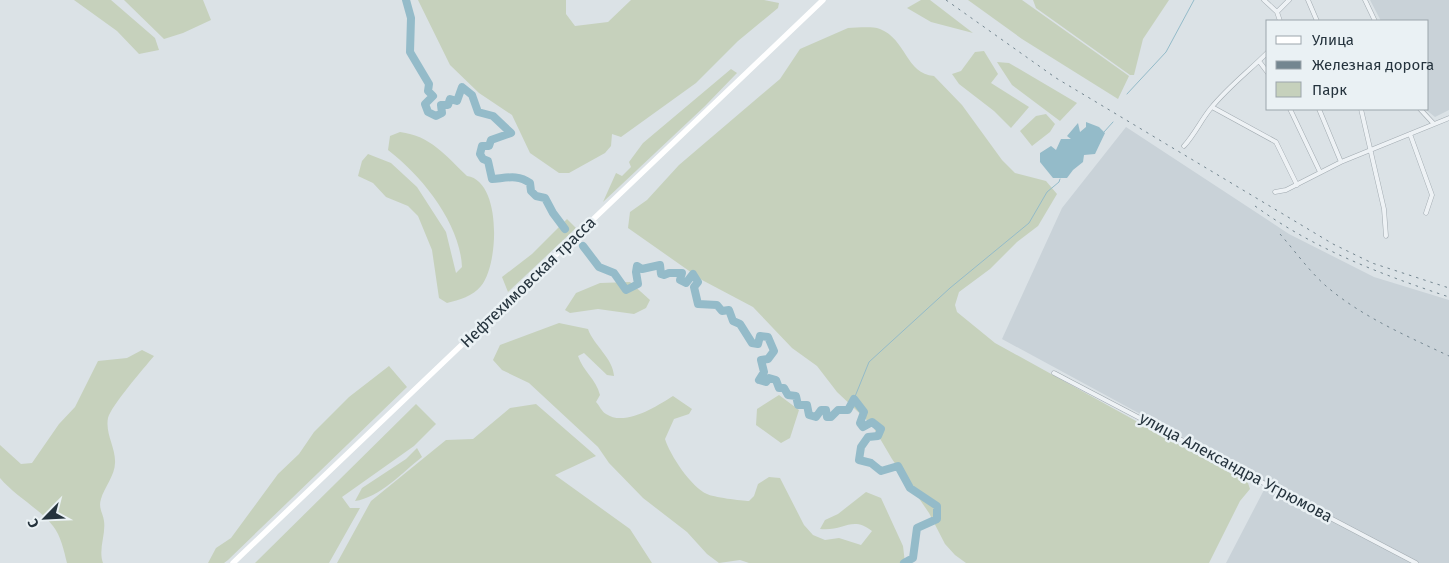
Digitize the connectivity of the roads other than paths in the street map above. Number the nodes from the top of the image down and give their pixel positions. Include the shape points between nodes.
1 (823, 0) edge
2 (1264, 0) edge
3 (1289, 0) edge
4 (1308, 0) edge
5 (1365, 0) edge
6 (1277, 12) junction
7 (1280, 20) edge
8 (1317, 20) edge
9 (1375, 20) edge
10 (1266, 54) edge
11 (1259, 61) junction
12 (1266, 70) edge
13 (1212, 106) junction
14 (1290, 110) edge
15 (1319, 110) edge
16 (1362, 110) edge
17 (1421, 110) edge
18 (1449, 118) edge
19 (1433, 123) junction
20 (1410, 134) junction
21 (1184, 146) dead end
22 (1371, 150) junction
23 (1341, 162) junction
24 (1320, 172) junction
25 (1297, 184) junction
26 (1275, 192) dead end
27 (1426, 213) dead end
28 (1386, 236) dead end
29 (1054, 373) dead end
30 (233, 563) edge
31 (1416, 563) edge

1 - 30 main road, Нефтехимовская трасса
2 - 6 street
3 - 6 street
4 - 8 street
5 - 9 street
6 - 7 street
10 - 11 street
11 - 12 street
11 - 13 street
13 - 21 street via 1196,134
13 - 25 street via 1276,142
14 - 24 street
15 - 23 street
16 - 22 street
17 - 19 street
18 - 19 street
19 - 20 street
20 - 22 street
20 - 27 street via 1432,195
22 - 23 street
22 - 28 street via 1384,209
23 - 24 street
24 - 25 street
25 - 26 street
29 - 31 street, улица Александра Угрюмова

